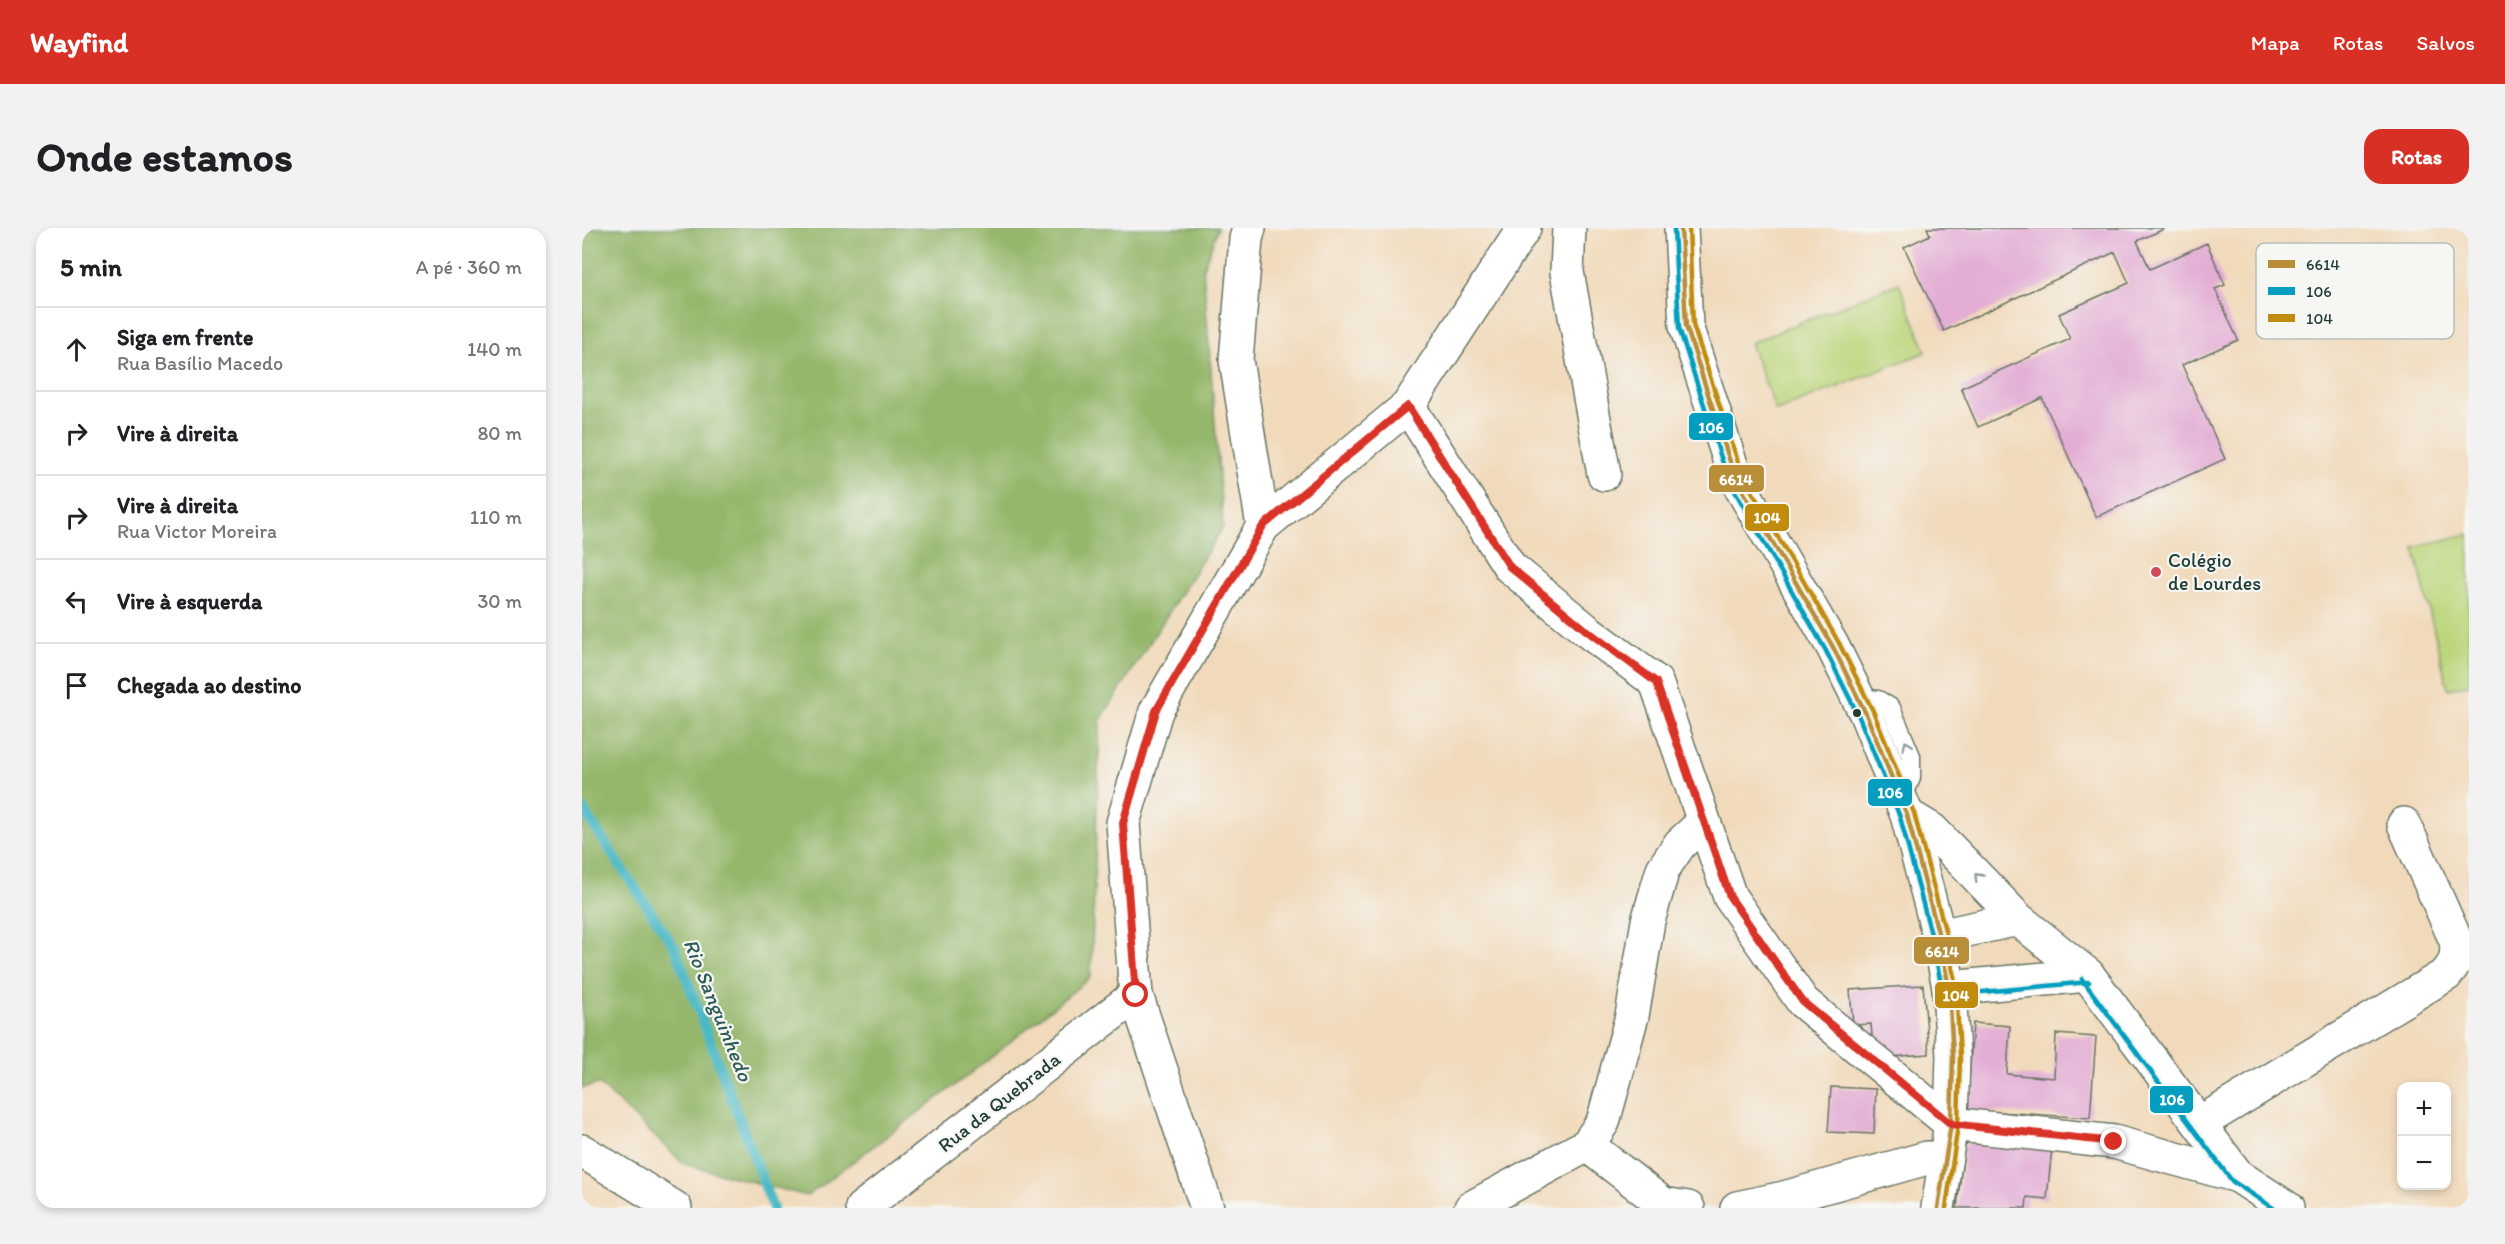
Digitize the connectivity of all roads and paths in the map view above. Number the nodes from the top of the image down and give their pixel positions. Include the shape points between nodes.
1 (1249, 228) edge
2 (1524, 228) edge
3 (1569, 228) edge
4 (1681, 228) edge
5 (1408, 406) junction
6 (1604, 474) dead end
7 (1263, 526) junction
8 (1904, 808) junction
9 (1704, 822) junction
10 (2404, 824) dead end
11 (2018, 920) junction
12 (1939, 936) junction
13 (2088, 975) junction
14 (1949, 987) junction
15 (1136, 995) junction
16 (2200, 1123) junction
17 (1951, 1124) junction
18 (1587, 1145) junction
19 (582, 1151) edge
20 (1945, 1159) junction
21 (2238, 1176) junction
22 (675, 1208) edge
23 (861, 1208) edge
24 (1207, 1208) edge
25 (1471, 1208) edge
26 (1688, 1208) edge
27 (1737, 1208) edge
28 (1938, 1208) edge
29 (2287, 1208) edge

1 - 7 street via 1236,360
2 - 5 street
3 - 6 street via 1567,272
4 - 8 street via 1686,326 1736,477 1833,647
5 - 7 street
5 - 9 street via 1510,567 1656,682
7 - 15 street via 1156,711 1123,823
11 -> 8 street via 1932,830
8 - 12 street
9 - 17 street via 1730,897 1803,1002
9 - 18 street via 1680,844 1662,869 1648,921 1632,1016 1603,1122
10 - 16 street via 2457,943 2456,960 2447,974
11 - 12 street
11 - 13 street
12 - 14 street
13 - 14 street
13 - 16 street
14 - 17 street
15 - 23 street, Rua da Quebrada
15 - 24 street
16 - 21 street
17 - 20 street
17 - 21 street via 2114,1142
18 - 25 street
18 - 26 street via 1662,1204
19 - 22 street
20 - 27 street via 1927,1158
20 - 28 street
21 - 29 street

